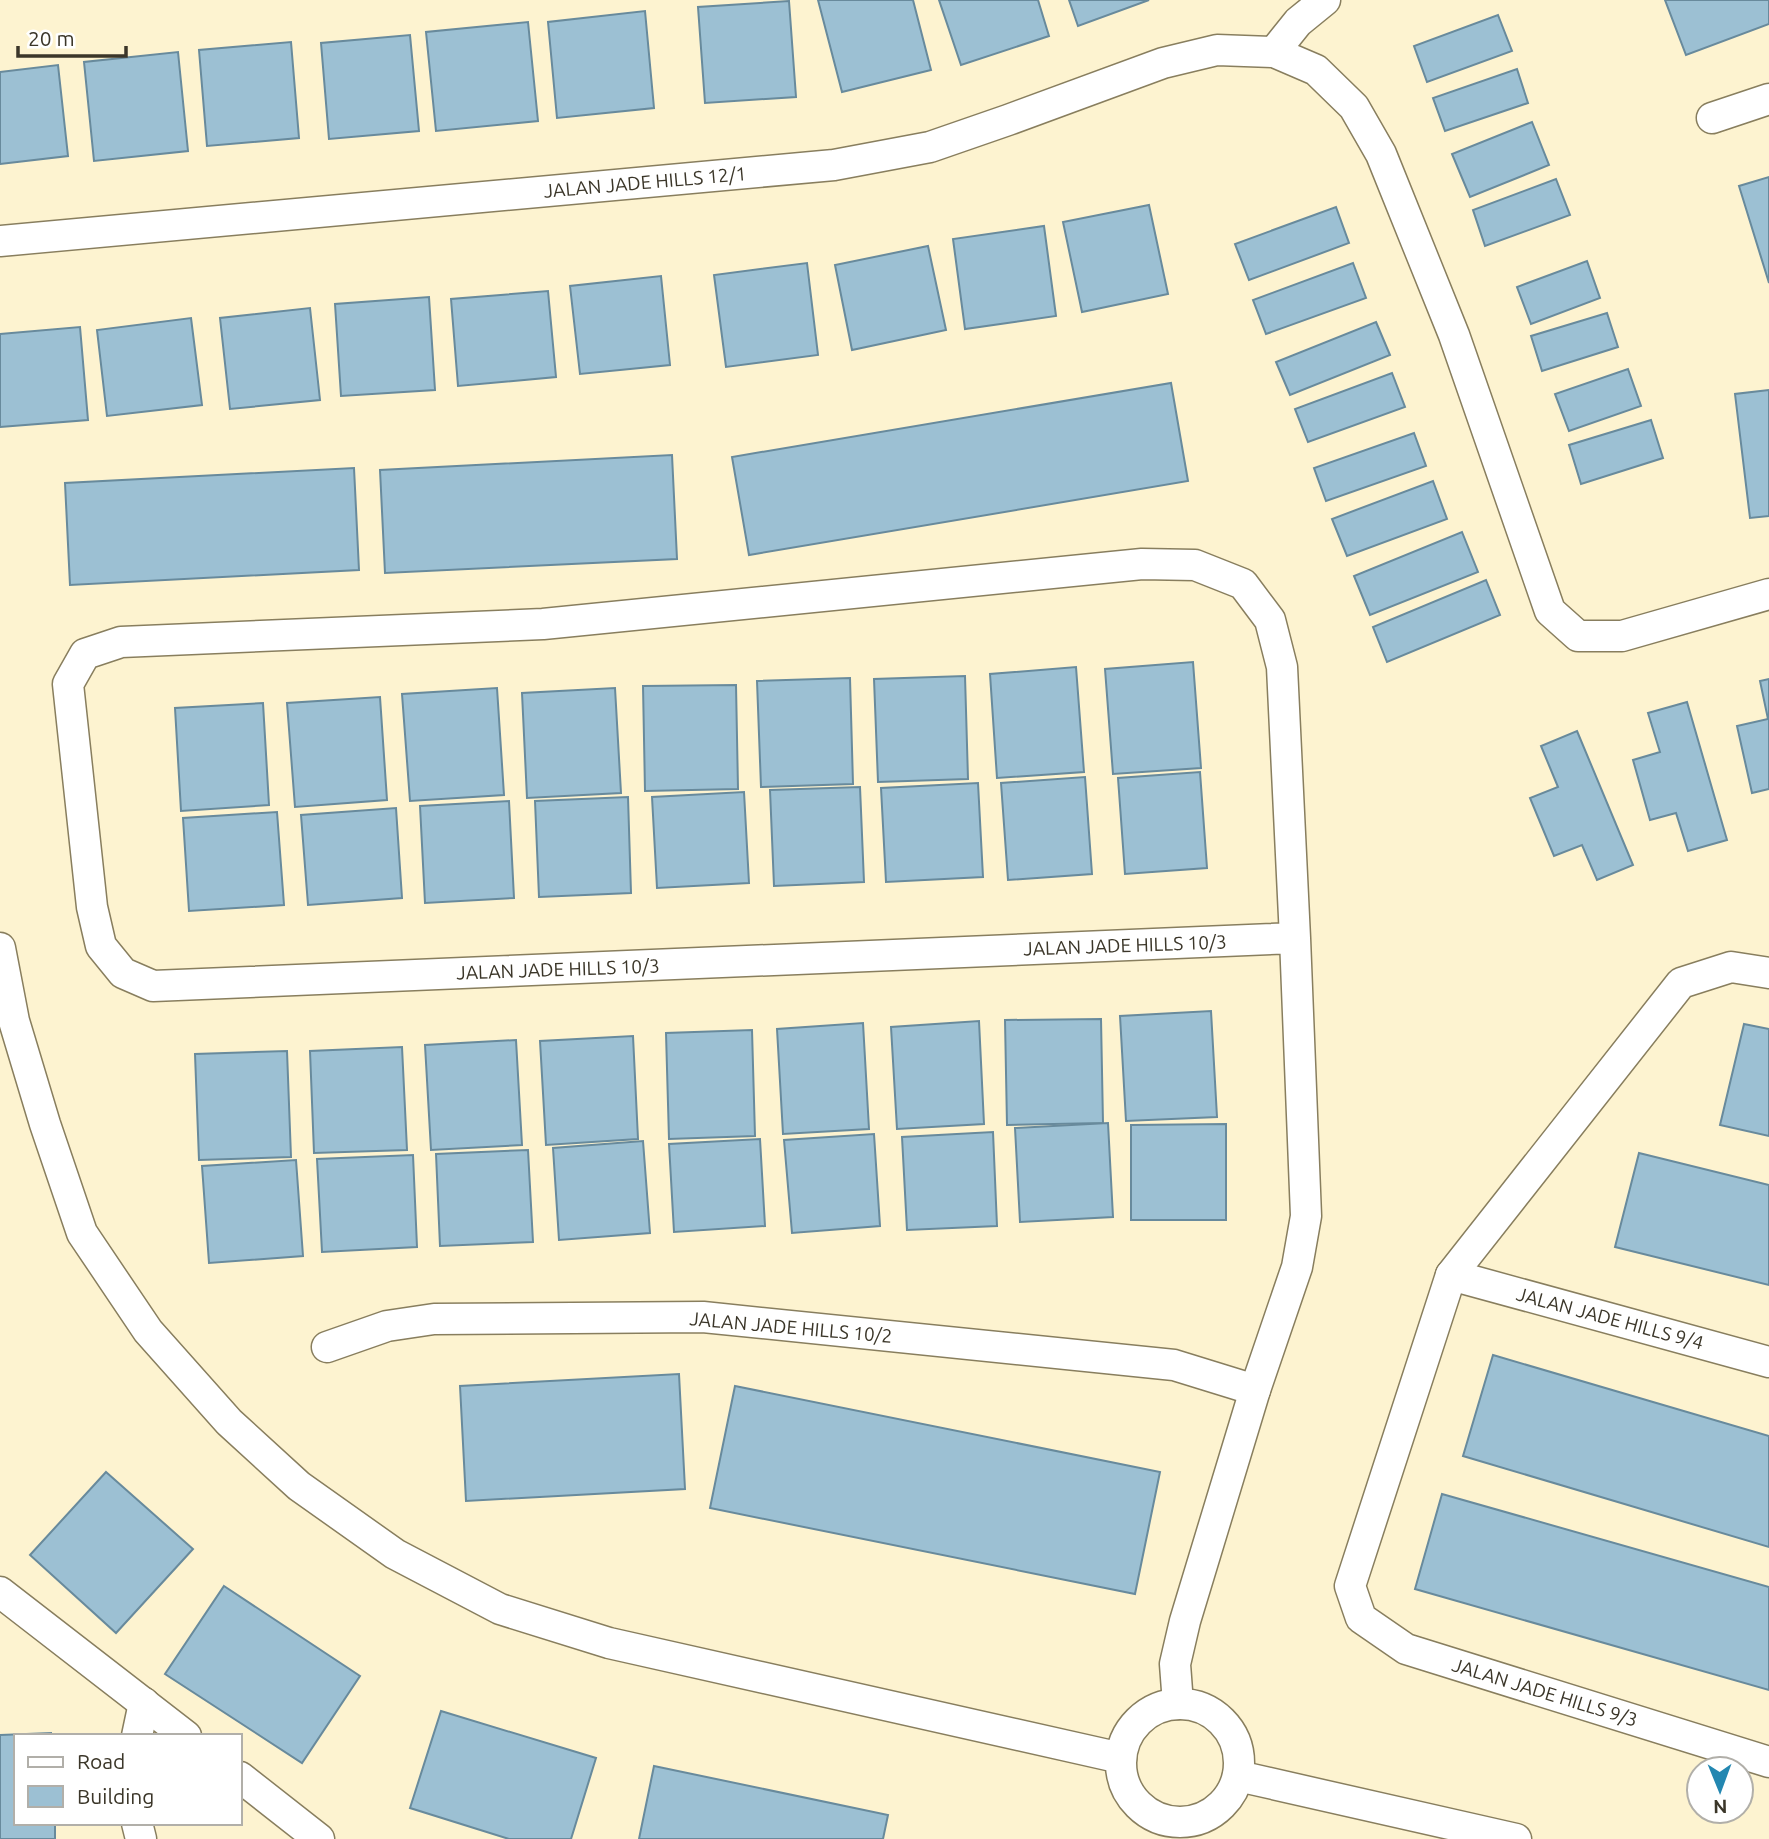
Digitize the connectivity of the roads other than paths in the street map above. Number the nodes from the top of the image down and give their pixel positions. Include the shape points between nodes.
1 (1325, 0) edge
2 (1274, 52) junction
3 (1769, 99) edge
4 (1712, 118) dead end
5 (0, 241) edge
6 (1769, 594) edge
7 (1295, 938) junction
8 (0, 948) edge
9 (1769, 973) edge
10 (1451, 1275) junction
11 (327, 1347) dead end
12 (1769, 1362) edge
13 (1255, 1390) junction
14 (0, 1591) edge
15 (144, 1703) junction
16 (1178, 1704) junction
17 (137, 1734) edge
18 (183, 1734) edge
19 (1121, 1758) junction
20 (1769, 1762) edge
21 (1238, 1776) junction
22 (242, 1779) edge
23 (1160, 1829) edge
24 (319, 1839) edge
25 (1516, 1839) edge

1 - 2 street via 1298,22
2 - 5 street, JALAN JADE HILLS 12/1 via 1217,50 1163,63 930,147 834,165
2 - 6 street via 1316,70 1354,107 1381,154 1454,335 1550,611 1578,636 1622,636
3 - 4 street
7 - 7 street, JALAN JADE HILLS 10/3 via 153,986 122,973 102,946 92,907 68,684 86,654 121,642 544,624 1142,564 1195,565 1243,584 1273,632 1282,667
7 - 13 street via 1306,1216 1297,1267
8 - 19 street via 14,1021 82,1233 148,1331 229,1422 299,1486 395,1554 500,1609 608,1643
9 - 10 street via 1731,967 1681,983
10 - 12 street, JALAN JADE HILLS 9/4
10 - 20 street, JALAN JADE HILLS 9/3 via 1350,1586 1361,1618 1406,1649
11 - 13 street, JALAN JADE HILLS 10/2 via 387,1326 434,1320 703,1317 1174,1365
13 - 16 street via 1185,1621 1175,1664
14 - 15 street
15 - 17 street
15 - 18 street
16 - 19 street via 1146,1714 1133,1726
16 - 21 street via 1200,1707 1218,1718 1238,1754
19 - 23 street via 1122,1777 1130,1795
21 - 23 street via 1218,1808
21 - 25 street
22 - 24 street

